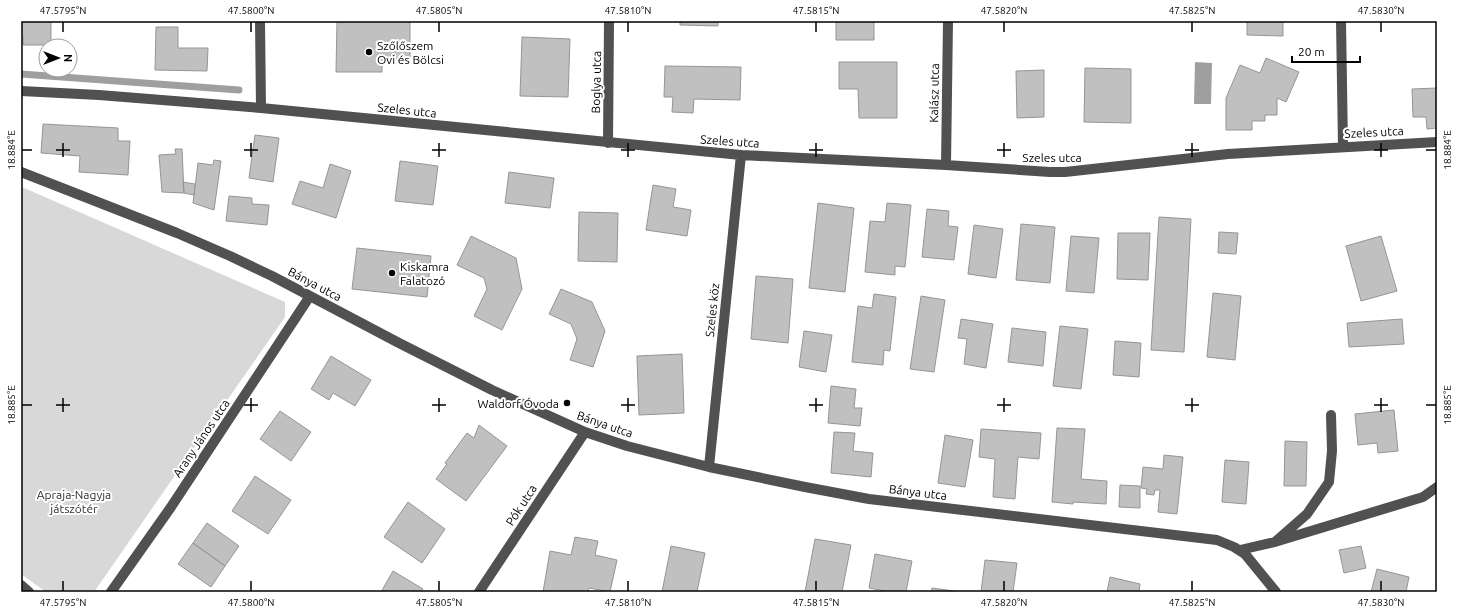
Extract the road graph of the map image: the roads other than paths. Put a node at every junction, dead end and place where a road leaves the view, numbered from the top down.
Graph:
1 (260, 21) edge
2 (609, 21) edge
3 (948, 21) edge
4 (1341, 21) edge
5 (21, 91) edge
6 (261, 108) junction
7 (1437, 142) edge
8 (608, 143) junction
9 (1343, 147) junction
10 (741, 155) junction
11 (946, 165) junction
12 (21, 172) edge
13 (310, 296) junction
14 (1331, 415) dead end
15 (585, 432) junction
16 (709, 467) junction
17 (1437, 487) edge
18 (1274, 542) junction
19 (1240, 550) junction
20 (21, 585) edge
21 (29, 592) edge
22 (112, 592) edge
23 (480, 592) edge
24 (1276, 592) edge

1 - 6 street
2 - 8 street, Boglya utca
3 - 11 street, Kalász utca
4 - 9 street
5 - 6 street, Szeles utca
6 - 8 street, Szeles utca
7 - 9 street, Szeles utca
8 - 10 street, Szeles utca
9 - 11 street, Szeles utca
10 - 11 street, Szeles utca
10 - 16 street, Szeles köz
12 - 13 street, Bánya utca
13 - 15 street, Bánya utca
13 - 22 street, Arany János utca
14 - 18 street
15 - 16 street, Bánya utca
15 - 23 street, Pók utca
16 - 19 street, Bánya utca
17 - 18 street
18 - 19 street
19 - 24 street
20 - 21 street

